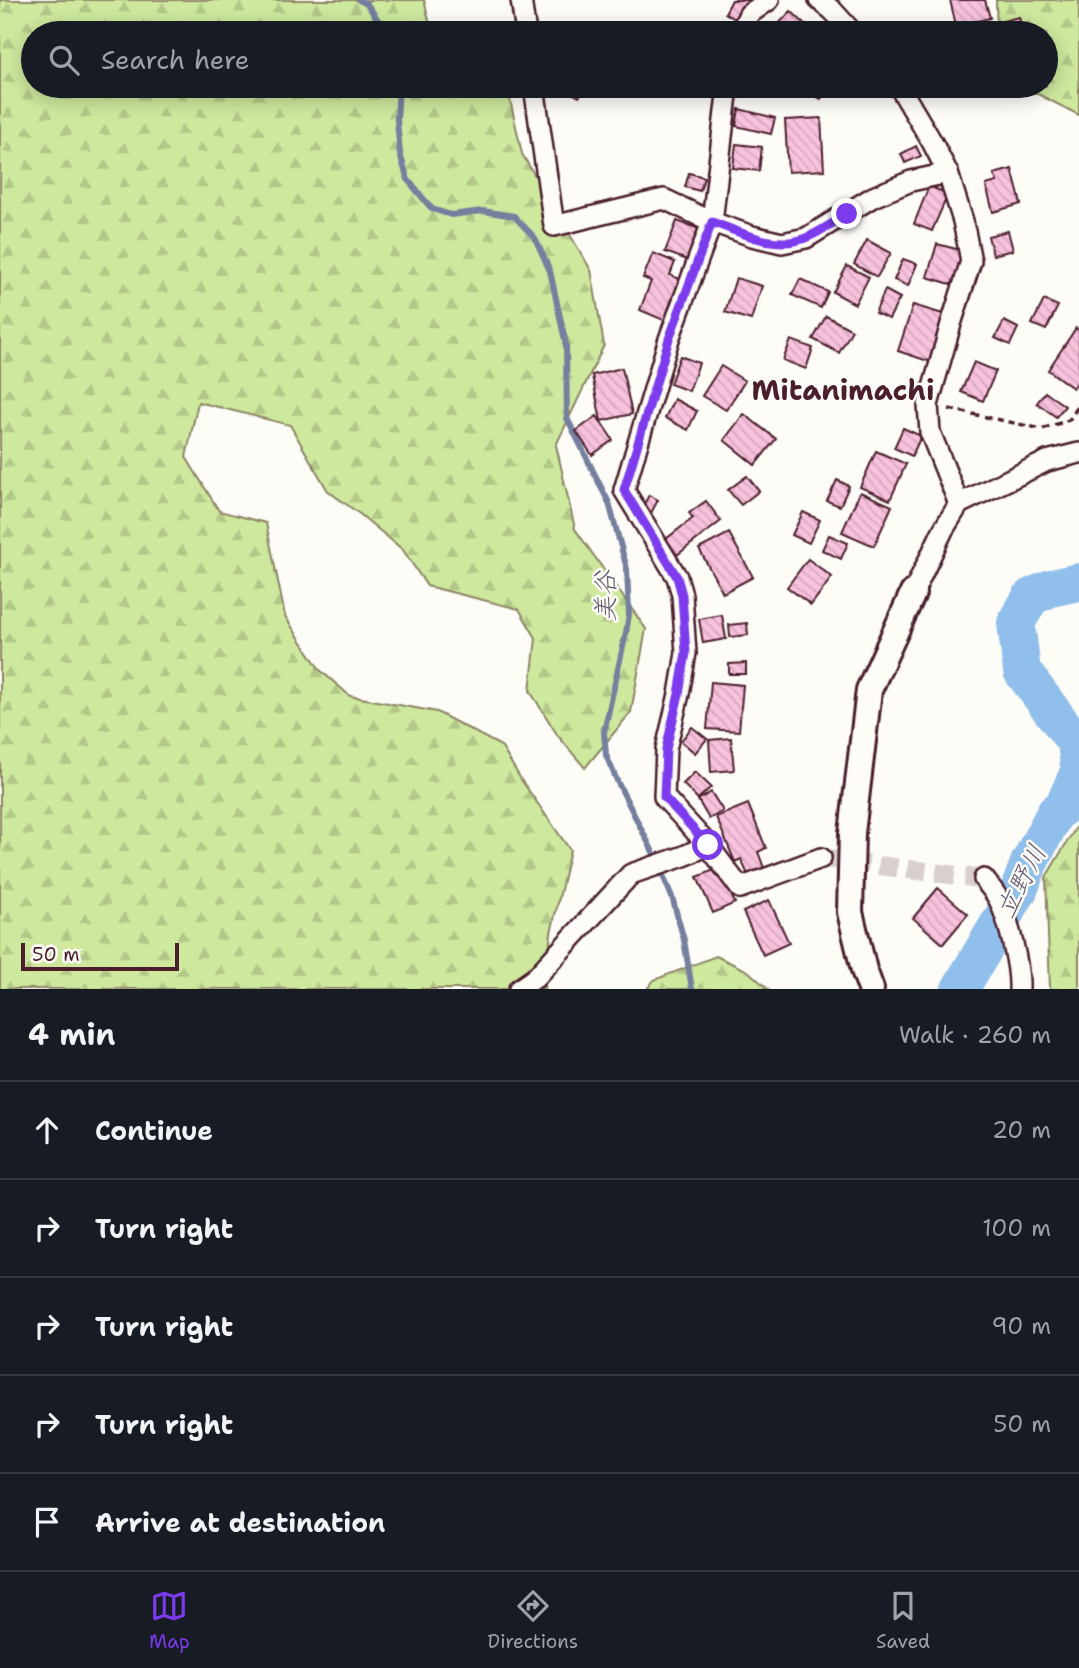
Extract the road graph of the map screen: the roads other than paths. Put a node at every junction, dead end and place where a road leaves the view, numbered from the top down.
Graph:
1 (521, 0) edge
2 (769, 0) edge
3 (819, 0) edge
4 (524, 21) edge
5 (746, 21) edge
6 (842, 21) edge
7 (536, 98) edge
8 (727, 98) edge
9 (906, 98) edge
10 (948, 173) junction
11 (712, 222) junction
12 (1079, 453) edge
13 (959, 504) junction
14 (913, 593) joint
15 (708, 845) junction
16 (821, 858) tunnel mouth
17 (984, 879) dead end
18 (519, 989) edge
19 (871, 989) edge
20 (1019, 989) edge

1 - 4 street
2 - 5 street
3 - 6 street
7 - 11 street
8 - 11 street
9 - 10 street
10 - 11 street
10 - 13 street
11 - 15 street
12 - 13 street
13 - 14 street
14 - 19 street
15 - 16 street
15 - 18 street
17 - 20 street

